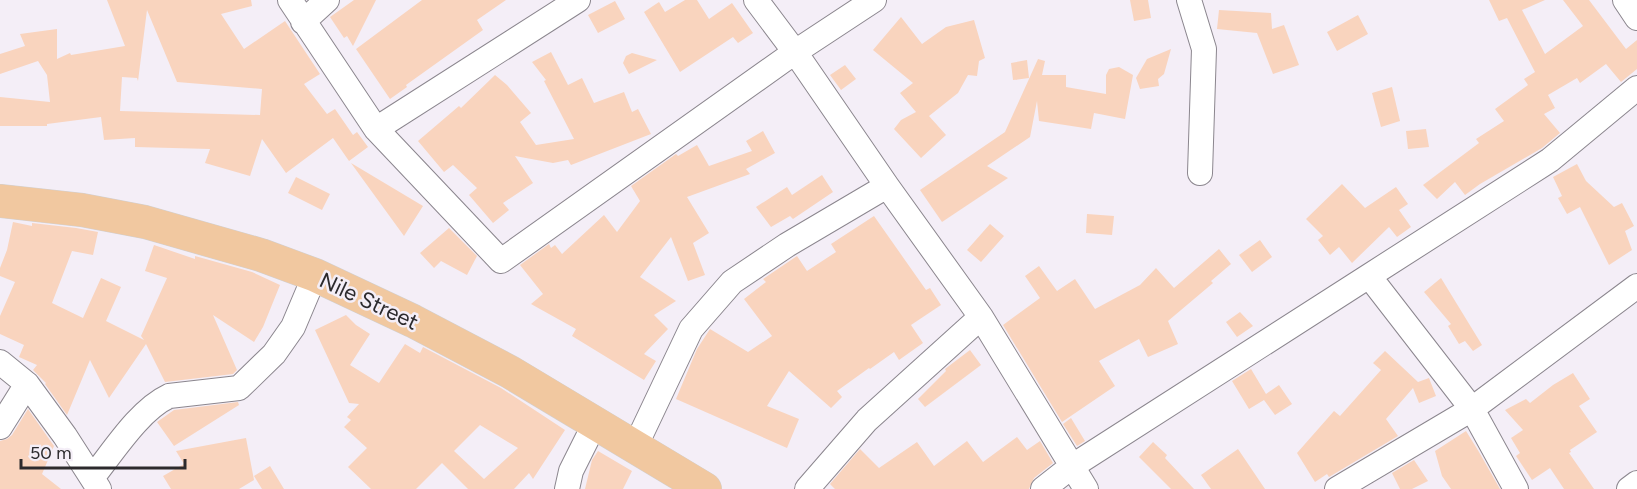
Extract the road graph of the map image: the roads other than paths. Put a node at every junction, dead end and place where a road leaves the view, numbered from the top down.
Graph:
1 (290, 0) edge
2 (327, 0) edge
3 (578, 0) edge
4 (756, 0) edge
5 (874, 0) edge
6 (1189, 0) edge
7 (1625, 0) edge
8 (1637, 18) edge
9 (303, 21) junction
10 (795, 52) junction
11 (1637, 88) edge
12 (376, 129) junction
13 (1200, 173) dead end
14 (887, 186) junction
15 (0, 201) edge
16 (315, 275) junction
17 (1369, 276) junction
18 (1637, 286) edge
19 (981, 317) junction
20 (0, 362) edge
21 (27, 384) junction
22 (1472, 409) junction
23 (595, 423) junction
24 (0, 427) edge
25 (635, 447) junction
26 (1071, 467) junction
27 (96, 483) edge
28 (1637, 483) edge
29 (567, 489) edge
30 (705, 489) edge
31 (807, 489) edge
32 (1043, 489) edge
33 (1086, 489) edge
34 (1337, 489) edge
35 (1516, 489) edge
36 (1629, 489) edge

1 - 9 street
2 - 9 street
3 - 12 street
4 - 10 street
5 - 10 street
6 - 13 street
7 - 8 street
9 - 12 street
10 - 12 street
10 - 14 street
11 - 17 street
14 - 19 street
14 - 25 street
15 - 16 main road, Nile Street
16 - 23 main road, Nile Street
16 - 27 street
17 - 22 street
17 - 26 street
18 - 22 street
19 - 26 street
19 - 31 street
20 - 21 street
21 - 24 street
21 - 27 street
22 - 34 street
22 - 35 street
23 - 25 main road, Nile Street
23 - 29 street
25 - 30 main road, Nile Street
26 - 32 street
26 - 33 street
28 - 36 street

